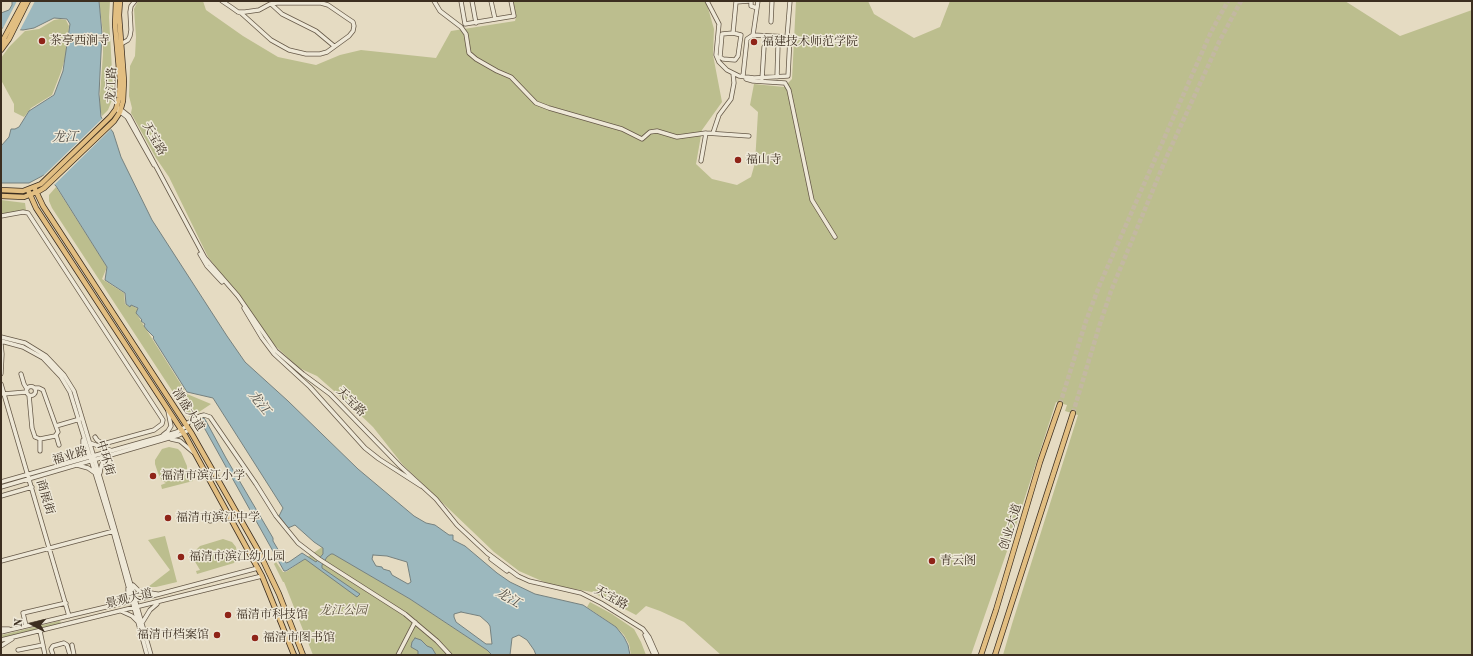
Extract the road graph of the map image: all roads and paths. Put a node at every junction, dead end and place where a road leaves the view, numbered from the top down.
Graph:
1 (24, 1) edge
2 (28, 1) edge
3 (116, 1) edge
4 (120, 1) edge
5 (135, 1) edge
6 (222, 1) edge
7 (434, 1) edge
8 (461, 1) edge
9 (472, 1) edge
10 (491, 1) edge
11 (511, 1) edge
12 (707, 1) edge
13 (750, 1) edge
14 (758, 1) edge
15 (772, 1) edge
16 (790, 1) edge
17 (735, 2) edge
18 (271, 4) junction
19 (757, 8) junction
20 (238, 12) junction
21 (495, 19) junction
22 (771, 22) dead end
23 (476, 23) junction
24 (10, 32) junction
25 (733, 33) junction
26 (753, 35) junction
27 (787, 37) junction
28 (1, 44) edge
29 (121, 44) junction
30 (778, 45) dead end
31 (334, 46) junction
32 (764, 47) dead end
33 (1, 50) edge
34 (733, 73) junction
35 (741, 76) junction
36 (777, 77) junction
37 (762, 79) junction
38 (118, 109) junction
39 (706, 133) junction
40 (714, 133) junction
41 (749, 136) dead end
42 (702, 161) dead end
43 (47, 182) junction
44 (34, 187) junction
45 (44, 188) junction
46 (1, 190) edge
47 (29, 192) junction
48 (36, 192) junction
49 (1, 196) edge
50 (21, 197) junction
51 (43, 206) junction
52 (35, 207) junction
53 (28, 213) junction
54 (1, 216) edge
55 (835, 237) dead end
56 (88, 287) junction
57 (80, 292) junction
58 (1, 337) edge
59 (1, 343) edge
60 (1, 374) edge
61 (21, 374) dead end
62 (1, 384) edge
63 (35, 388) junction
64 (28, 392) junction
65 (3, 394) junction
66 (1060, 404) tunnel mouth
67 (165, 405) junction
68 (1073, 413) tunnel mouth
69 (81, 419) junction
70 (162, 422) junction
71 (171, 424) junction
72 (56, 426) junction
73 (187, 427) junction
74 (182, 431) junction
75 (56, 435) junction
76 (84, 435) junction
77 (95, 437) dead end
78 (160, 437) junction
79 (40, 439) junction
80 (168, 439) junction
81 (90, 443) junction
82 (59, 445) dead end
83 (40, 451) dead end
84 (111, 452) junction
85 (196, 455) junction
86 (92, 458) junction
87 (75, 464) junction
88 (96, 474) junction
89 (28, 477) junction
90 (1, 482) edge
91 (102, 484) junction
92 (1, 487) edge
93 (32, 487) junction
94 (1, 496) edge
95 (220, 512) dead end
96 (210, 521) dead end
97 (114, 530) junction
98 (50, 548) junction
99 (1, 561) edge
100 (258, 568) junction
101 (262, 576) junction
102 (129, 583) junction
103 (158, 594) junction
104 (152, 596) junction
105 (134, 600) junction
106 (160, 602) junction
107 (66, 603) junction
108 (154, 603) junction
109 (119, 604) junction
110 (107, 607) junction
111 (136, 607) junction
112 (121, 611) junction
113 (109, 614) junction
114 (69, 616) junction
115 (415, 622) junction
116 (141, 623) junction
117 (26, 626) junction
118 (1, 629) edge
119 (16, 629) junction
120 (40, 631) junction
121 (1, 632) edge
122 (645, 633) junction
123 (18, 636) junction
124 (1, 640) edge
125 (43, 645) junction
126 (72, 645) dead end
127 (1, 646) edge
128 (18, 650) dead end
129 (45, 655) edge
130 (53, 655) edge
131 (70, 655) edge
132 (74, 655) edge
133 (148, 655) edge
134 (151, 655) edge
135 (294, 655) edge
136 (303, 655) edge
137 (398, 655) edge
138 (450, 655) edge
139 (654, 655) edge
140 (657, 655) edge
141 (981, 655) edge
142 (995, 655) edge

1 - 24 main road
2 - 24 main road
3 - 38 main road, 龙江路
4 - 29 main road, 龙江路
5 - 29 street
6 - 20 street
7 - 39 street
8 - 23 street
9 - 23 street
10 - 21 street
11 - 21 street
12 - 34 street
13 - 17 street
13 - 19 street
14 - 19 street
15 - 22 street
16 - 27 street
17 - 25 street
18 - 20 street
18 - 31 street
18 - 31 street
19 - 26 street
20 - 31 street
21 - 23 street
24 - 28 main road
24 - 33 main road
25 - 25 street
26 - 27 street
26 - 35 street
27 - 36 street
29 - 38 main road, 龙江路
30 - 36 street
32 - 37 street
34 - 35 street
34 - 40 street
35 - 37 street
35 - 55 street
36 - 37 street
38 - 43 main road, 龙江路
38 - 122 street, 天宝路
38 - 122 street, 天宝路
39 - 40 street
39 - 42 street
40 - 41 street
43 - 44 main road, 龙江路
43 - 45 main road, 龙江路
44 - 47 main road, 龙江路
44 - 48 main road, 清盛大道
45 - 48 main road, 龙江路
45 - 51 main road
46 - 47 main road, 龙江路
47 - 48 main road, 龙江路
47 - 50 main road, 龙江路
47 - 52 main road, 清盛大道
48 - 51 main road, 清盛大道
49 - 50 main road, 龙江路
50 - 52 main road
51 - 73 main road, 清盛大道
52 - 53 street
52 - 56 main road, 清盛大道
53 - 54 street
53 - 57 street
56 - 57 street
56 - 67 main road, 清盛大道
57 - 70 street
58 - 69 street, 中环街
59 - 60 street
59 - 69 street, 中环街
61 - 64 street
62 - 65 street, 商展街
63 - 64 street
63 - 64 street
63 - 72 street
64 - 65 street
64 - 79 street
65 - 89 street, 商展街
66 - 141 main road, 创业大道
67 - 71 street
67 - 74 main road, 清盛大道
68 - 142 main road, 创业大道
69 - 72 street
69 - 76 street, 中环街
69 - 81 street, 中环街
70 - 71 street
70 - 77 street
71 - 78 street
72 - 75 street
73 - 74 street, 福业路
73 - 115 street, 福业路
73 - 136 main road, 清盛大道
74 - 78 street, 福业路
74 - 80 street, 福业路
74 - 85 main road, 清盛大道
75 - 79 street
75 - 82 street
76 - 86 street, 中环街
76 - 87 street
78 - 84 street, 福业路
79 - 83 street
80 - 84 street, 福业路
80 - 85 street
81 - 84 street
81 - 86 street, 中环街
84 - 86 street, 福业路
84 - 91 street
85 - 100 main road, 清盛大道
86 - 87 street, 福业路
86 - 88 street, 中环街
86 - 91 street, 中环街
87 - 88 street
87 - 89 street, 福业路
88 - 97 street, 中环街
89 - 90 street, 福业路
89 - 92 street, 福业路
89 - 93 street, 商展街
91 - 97 street, 中环街
93 - 94 street
93 - 98 street, 商展街
95 - 96 street
97 - 98 street
97 - 102 street, 中环街
98 - 99 street
98 - 107 street, 商展街
100 - 101 main road, 清盛大道
100 - 103 street, 景观大道
101 - 106 street, 景观大道
101 - 135 main road, 清盛大道
102 - 103 street
102 - 105 street, 中环街
102 - 109 street
103 - 104 street, 景观大道
104 - 105 street, 景观大道
104 - 108 street
105 - 109 street, 景观大道
105 - 111 street, 中环街
106 - 108 street, 景观大道
106 - 116 street
107 - 114 street, 商展街
107 - 117 street
108 - 111 street, 景观大道
109 - 110 street, 景观大道
110 - 113 street
110 - 114 street, 景观大道
111 - 112 street, 景观大道
111 - 116 street, 中环街
112 - 113 street, 景观大道
112 - 116 street
113 - 120 street, 景观大道
114 - 117 street, 景观大道
115 - 137 street
115 - 138 street
116 - 133 street
116 - 134 street
117 - 119 street, 景观大道
118 - 119 street
119 - 121 street, 景观大道
120 - 123 street, 景观大道
120 - 125 street
122 - 139 street
122 - 140 street
123 - 124 street, 景观大道
123 - 127 street
125 - 128 street
125 - 129 street
126 - 132 street
130 - 131 street

